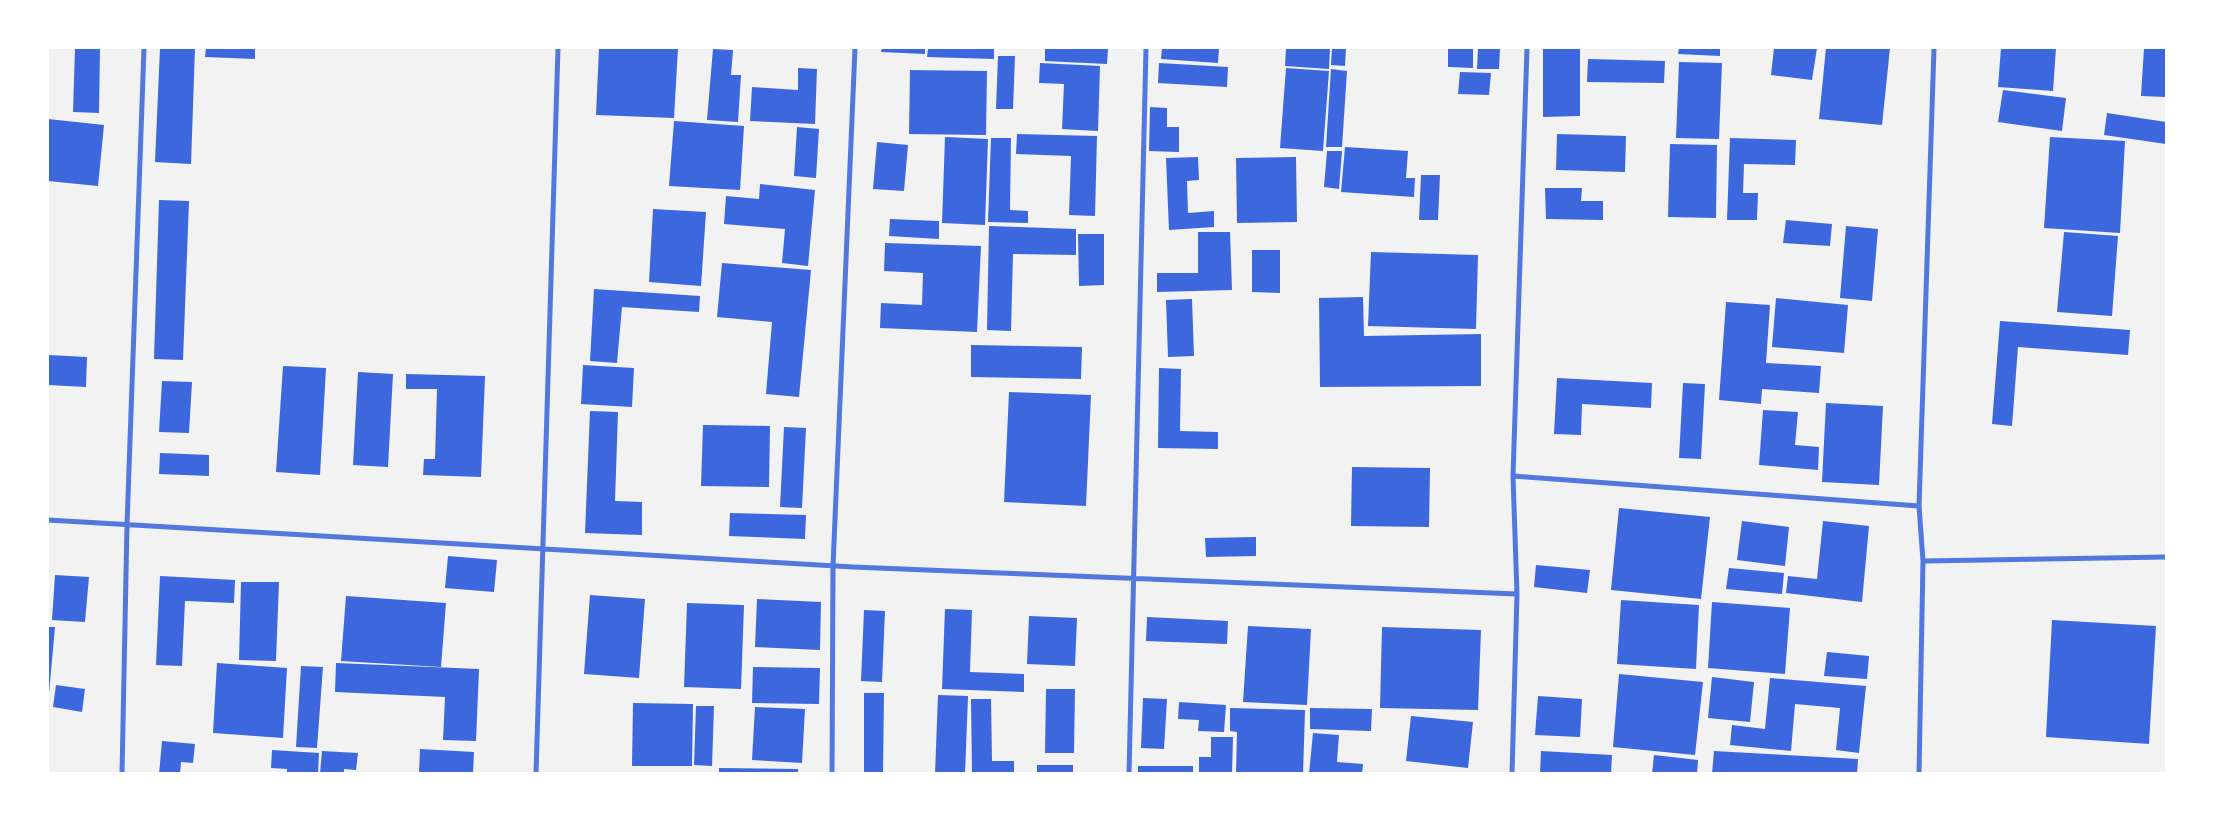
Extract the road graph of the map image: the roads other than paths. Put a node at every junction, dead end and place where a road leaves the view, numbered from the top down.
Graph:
1 (144, 48) edge
2 (558, 48) edge
3 (855, 48) edge
4 (1146, 48) edge
5 (1527, 48) edge
6 (1934, 48) edge
7 (1513, 476) junction
8 (1919, 506) junction
9 (48, 520) edge
10 (127, 525) junction
11 (542, 549) junction
12 (2166, 557) edge
13 (1923, 561) junction
14 (834, 566) junction
15 (1133, 578) junction
16 (1517, 594) junction
17 (122, 774) edge
18 (536, 774) edge
19 (832, 774) edge
20 (1128, 774) edge
21 (1512, 774) edge
22 (1919, 774) edge

1 - 10 street
2 - 11 street
3 - 14 street
4 - 15 street
5 - 7 street
6 - 8 street
7 - 8 street
7 - 16 street
8 - 13 street
9 - 10 street
10 - 11 street
10 - 17 street
11 - 14 street
11 - 18 street
12 - 13 street
13 - 22 street
14 - 15 street
14 - 19 street
15 - 16 street
15 - 20 street
16 - 21 street

